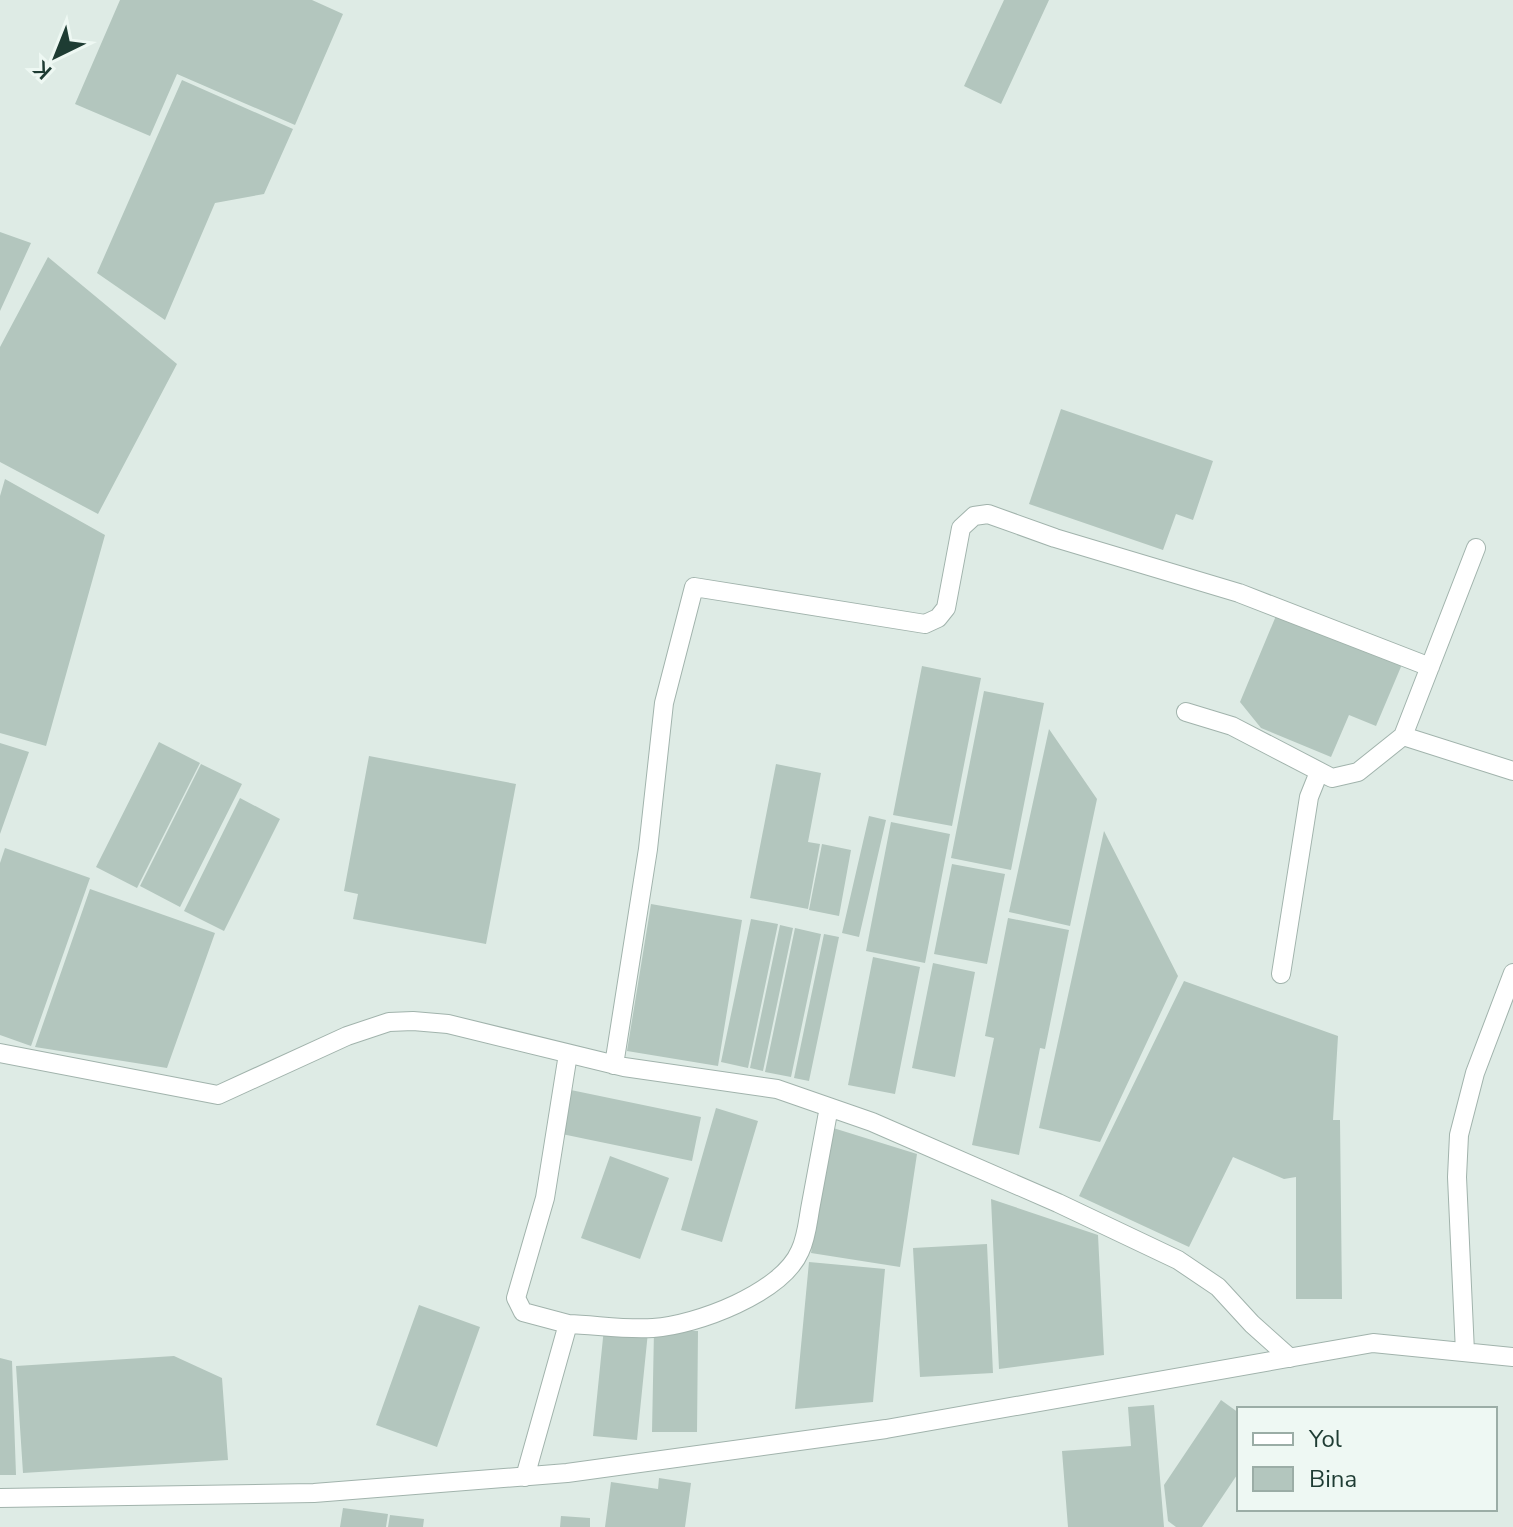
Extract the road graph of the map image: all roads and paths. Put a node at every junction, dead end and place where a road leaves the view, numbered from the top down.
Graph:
1 (1476, 548) dead end
2 (1430, 667) junction
3 (1186, 712) dead end
4 (1403, 736) junction
5 (1513, 771) edge
6 (1319, 772) junction
7 (1513, 973) edge
8 (1281, 974) dead end
9 (0, 1053) edge
10 (568, 1054) junction
11 (614, 1065) junction
12 (829, 1107) junction
13 (568, 1324) junction
14 (1465, 1352) junction
15 (1513, 1357) edge
16 (1290, 1358) junction
17 (525, 1477) junction
18 (0, 1498) edge

1 - 2 street
2 - 4 street
2 - 11 street
3 - 6 street
4 - 5 street
4 - 6 street
6 - 8 street
7 - 14 street
9 - 10 street
10 - 11 street
10 - 13 street
11 - 12 street
12 - 13 street
12 - 16 street
13 - 17 street
14 - 15 street
14 - 16 street
16 - 17 street
17 - 18 street

